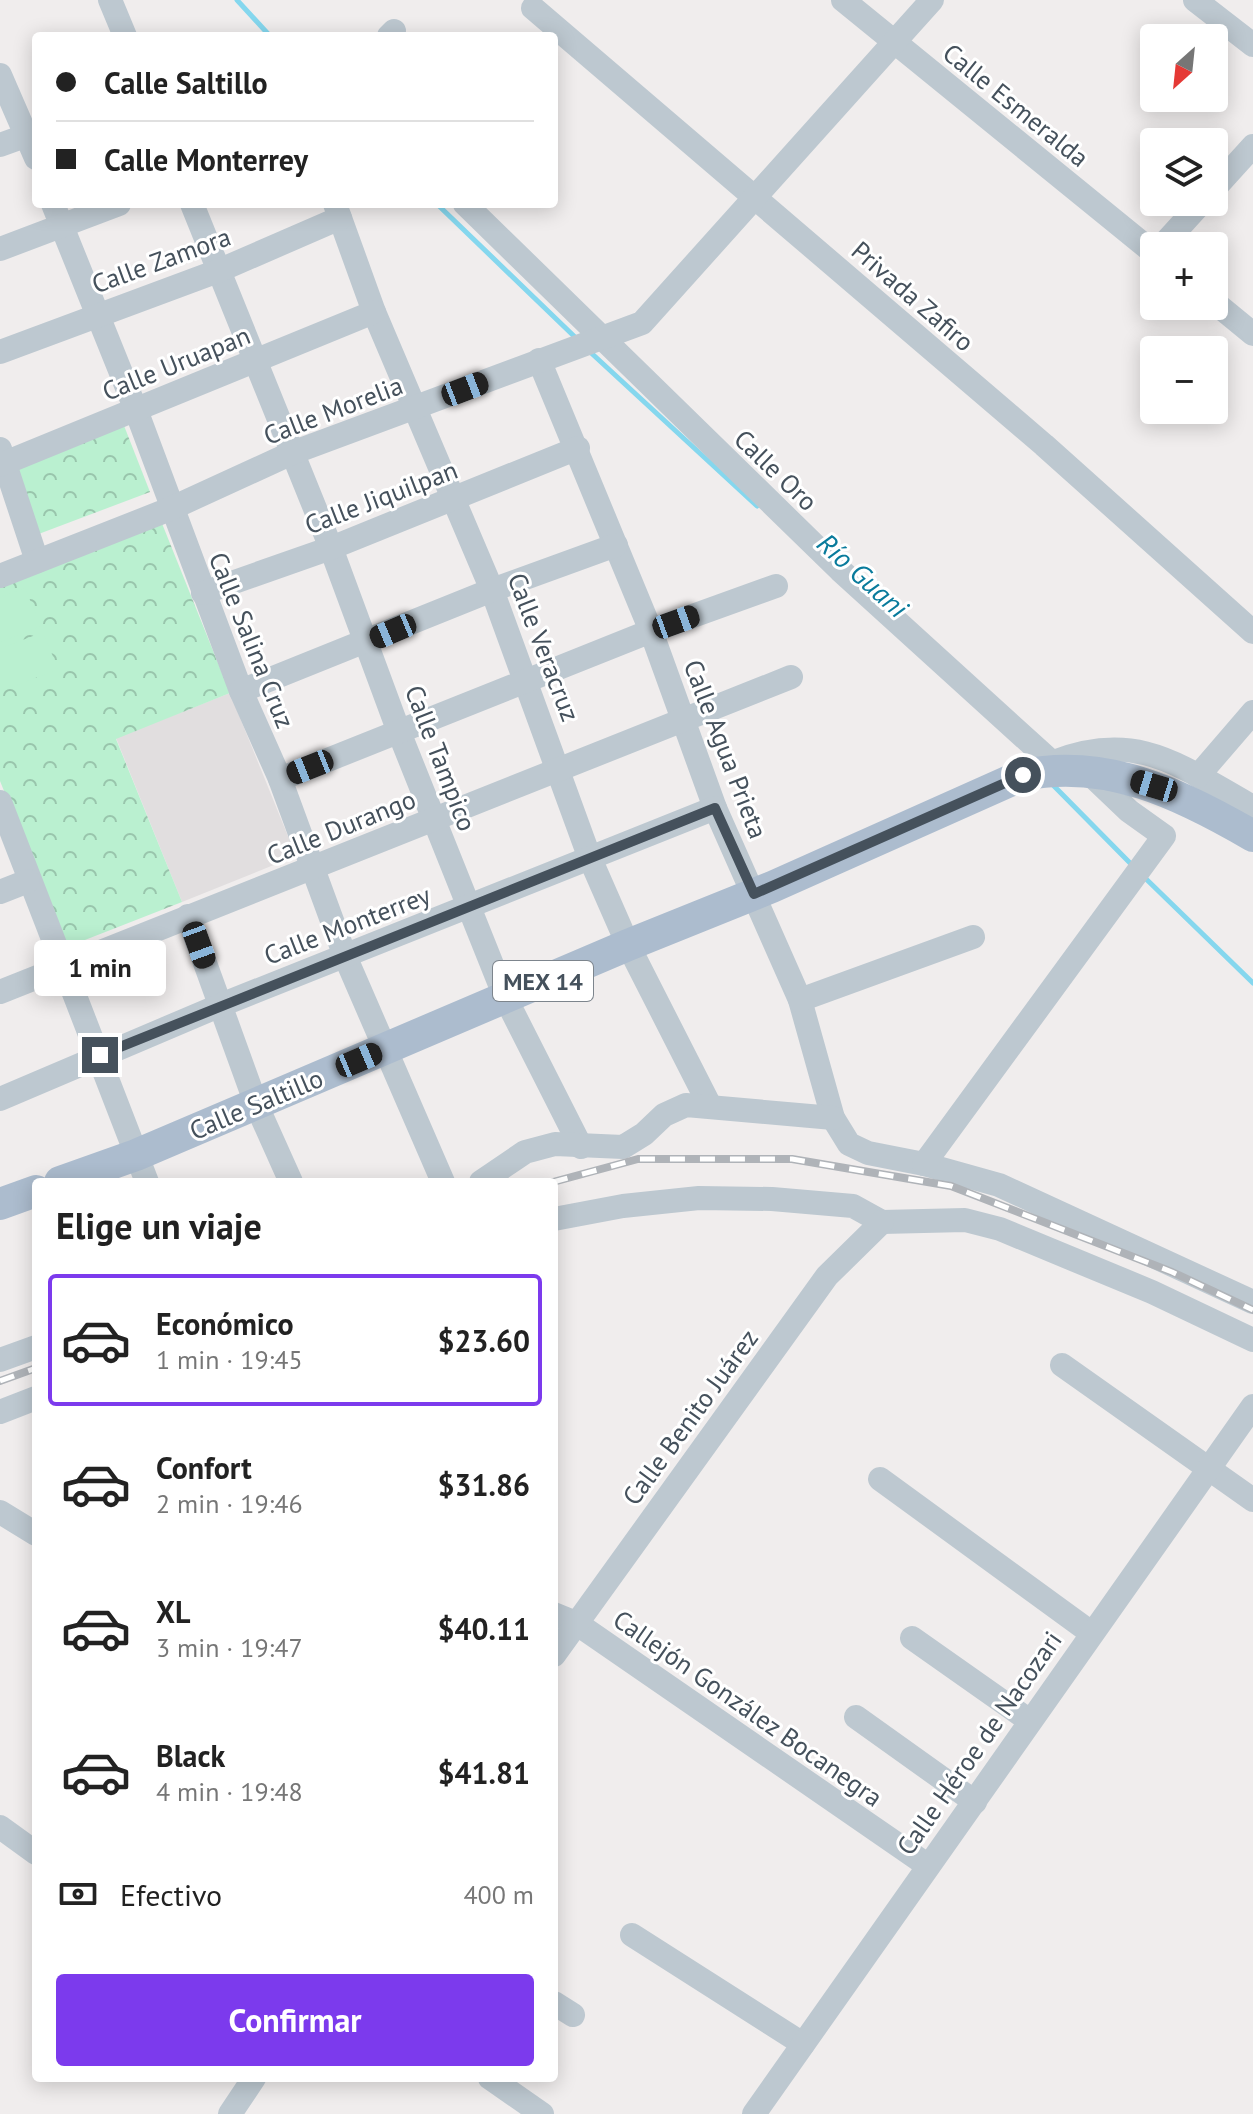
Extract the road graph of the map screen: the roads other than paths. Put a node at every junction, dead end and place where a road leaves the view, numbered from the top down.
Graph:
1 (110, 0) edge
2 (843, 0) edge
3 (932, 0) edge
4 (1195, 0) edge
5 (533, 8) dead end
6 (123, 32) edge
7 (895, 42) junction
8 (1253, 45) edge
9 (0, 75) edge
10 (32, 140) edge
11 (32, 142) edge
12 (0, 145) edge
13 (1253, 146) edge
14 (1228, 174) edge
15 (753, 196) junction
16 (94, 208) edge
17 (194, 208) edge
18 (469, 208) edge
19 (337, 211) edge
20 (57, 214) edge
21 (1189, 216) edge
22 (1175, 232) edge
23 (1140, 242) edge
24 (0, 249) edge
25 (218, 271) junction
26 (374, 312) junction
27 (1228, 313) edge
28 (95, 314) junction
29 (1253, 334) edge
30 (597, 340) junction
31 (0, 352) edge
32 (544, 358) junction
33 (254, 361) junction
34 (416, 408) junction
35 (136, 410) junction
36 (578, 448) junction
37 (292, 453) junction
38 (2, 459) edge
39 (456, 498) junction
40 (170, 509) junction
41 (616, 545) junction
42 (331, 548) junction
43 (37, 561) junction
44 (0, 576) edge
45 (776, 586) dead end
46 (492, 590) junction
47 (203, 593) junction
48 (651, 631) junction
49 (1253, 632) edge
50 (368, 642) junction
51 (791, 677) dead end
52 (528, 682) junction
53 (241, 691) junction
54 (1253, 712) edge
55 (682, 719) junction
56 (399, 732) junction
57 (559, 768) junction
58 (1054, 769) junction
59 (1198, 776) junction
60 (280, 779) junction
61 (0, 802) edge
62 (1253, 807) edge
63 (715, 808) junction
64 (434, 820) junction
65 (1253, 836) edge
66 (589, 856) junction
67 (312, 870) junction
68 (28, 881) junction
69 (0, 892) edge
70 (754, 894) junction
71 (470, 907) junction
72 (188, 916) junction
73 (973, 937) dead end
74 (628, 945) junction
75 (345, 956) junction
76 (63, 967) junction
77 (0, 992) edge
78 (505, 997) junction
79 (800, 1000) junction
80 (221, 1005) junction
81 (385, 1049) junction
82 (100, 1055) junction
83 (0, 1099) edge
84 (256, 1104) junction
85 (710, 1106) junction
86 (833, 1118) junction
87 (581, 1147) junction
88 (924, 1164) junction
89 (142, 1168) edge
90 (83, 1178) edge
91 (289, 1178) edge
92 (441, 1178) edge
93 (487, 1178) edge
94 (32, 1192) edge
95 (0, 1204) edge
96 (558, 1218) edge
97 (882, 1222) junction
98 (1253, 1302) edge
99 (1253, 1340) edge
100 (32, 1348) edge
101 (0, 1360) edge
102 (1062, 1365) dead end
103 (32, 1400) edge
104 (1253, 1406) edge
105 (0, 1412) edge
106 (1209, 1468) junction
107 (880, 1479) dead end
108 (1253, 1500) edge
109 (0, 1512) edge
110 (32, 1532) edge
111 (565, 1618) edge
112 (1090, 1632) junction
113 (912, 1638) dead end
114 (558, 1642) edge
115 (856, 1717) dead end
116 (1030, 1721) junction
117 (975, 1802) junction
118 (0, 1827) edge
119 (32, 1850) edge
120 (927, 1865) junction
121 (632, 1935) dead end
122 (803, 2044) junction
123 (251, 2082) edge
124 (496, 2082) edge
125 (230, 2114) edge
126 (542, 2114) edge
127 (754, 2114) edge

1 - 6 street
2 - 7 street, Calle Esmeralda
3 - 7 street, Calle Morelia
4 - 8 street
5 - 15 street, Privada Zafiro
7 - 15 street, Calle Morelia
7 - 23 street, Calle Esmeralda
9 - 10 street
11 - 12 street
13 - 14 street
15 - 30 street, Calle Morelia
15 - 49 street, Privada Zafiro
16 - 20 street
17 - 25 street, Calle Tampico
18 - 30 street, Calle Oro
19 - 25 street, Calle Zamora
19 - 26 street, Calle Veracruz
20 - 24 street
20 - 28 street, Calle Salina Cruz
21 - 22 street
25 - 28 street, Calle Zamora
25 - 33 street, Calle Tampico
26 - 33 street, Calle Uruapan
26 - 34 street, Calle Veracruz
27 - 29 street
28 - 31 street, Calle Zamora
28 - 35 street, Calle Salina Cruz
30 - 32 street, Calle Morelia
30 - 58 street, Calle Oro
32 - 34 street, Calle Morelia
32 - 36 street, Calle Agua Prieta
33 - 35 street, Calle Uruapan
33 - 37 street, Calle Tampico
34 - 37 street, Calle Morelia
34 - 39 street, Calle Veracruz
35 - 38 street, Calle Uruapan
35 - 40 street, Calle Salina Cruz
36 - 39 street, Calle Jiquilpan
36 - 41 street, Calle Agua Prieta
37 - 40 street, Calle Morelia
37 - 42 street, Calle Tampico
38 - 43 street
39 - 42 street, Calle Jiquilpan
39 - 46 street, Calle Veracruz
40 - 43 street, Calle Morelia
40 - 47 street, Calle Salina Cruz
41 - 46 street
41 - 48 street, Calle Agua Prieta
42 - 47 street, Calle Jiquilpan
42 - 50 street, Calle Tampico
43 - 44 street, Calle Morelia
45 - 48 street
46 - 50 street
46 - 52 street, Calle Veracruz
47 - 53 street, Calle Salina Cruz
48 - 52 street
48 - 55 street, Calle Agua Prieta
50 - 53 street
50 - 56 street, Calle Tampico
51 - 55 street, Calle Durango
52 - 56 street
52 - 57 street, Calle Veracruz
53 - 60 street, Calle Salina Cruz
54 - 59 street
55 - 57 street, Calle Durango
55 - 63 street, Calle Agua Prieta
56 - 60 street
56 - 64 street, Calle Tampico
57 - 64 street, Calle Durango
57 - 66 street, Calle Veracruz
58 - 59 street
58 - 65 main road
58 - 70 main road, Calle Saltillo / MEX 14
58 - 88 street
59 - 62 street
60 - 67 street, Calle Salina Cruz
61 - 68 street
63 - 66 street, Calle Monterrey
63 - 70 street, Calle Agua Prieta
64 - 67 street, Calle Durango
64 - 71 street, Calle Tampico
66 - 71 street, Calle Monterrey
66 - 74 street, Calle Veracruz
67 - 72 street, Calle Durango
67 - 75 street, Calle Salina Cruz
68 - 69 street
68 - 76 street
70 - 74 main road, Calle Saltillo / MEX 14
70 - 79 street, Calle Agua Prieta
71 - 75 street, Calle Monterrey
71 - 78 street, Calle Tampico
72 - 76 street, Calle Durango
72 - 80 street
73 - 79 street
74 - 78 main road, Calle Saltillo / MEX 14
74 - 85 street, Calle Veracruz
75 - 80 street, Calle Monterrey
75 - 81 street, Calle Salina Cruz
76 - 77 street, Calle Durango
76 - 82 street
78 - 81 main road, Calle Saltillo / MEX 14
78 - 87 street, Calle Tampico
79 - 86 street, Calle Agua Prieta
80 - 82 street, Calle Monterrey
80 - 84 street
81 - 84 main road, Calle Saltillo / MEX 14
81 - 92 street, Calle Salina Cruz
82 - 83 street, Calle Monterrey
82 - 89 street
84 - 89 main road, Calle Saltillo / MEX 14
84 - 91 street
85 - 86 street
85 - 87 street
86 - 88 street
87 - 93 street
88 - 98 street
89 - 90 main road, Calle Saltillo / MEX 14
94 - 95 main road
96 - 97 street
97 - 99 street
97 - 111 street, Calle Benito Juárez
100 - 101 street
102 - 106 street
103 - 105 street
104 - 106 street, Calle Héroe de Nacozari
106 - 108 street
106 - 112 street, Calle Héroe de Nacozari
107 - 112 street
109 - 110 street
111 - 114 street, Calle Benito Juárez
111 - 120 street, Callejón González Bocanegra
112 - 116 street, Calle Héroe de Nacozari
113 - 116 street
115 - 117 street
116 - 117 street, Calle Héroe de Nacozari
117 - 120 street, Calle Héroe de Nacozari
118 - 119 street
120 - 122 street, Calle Héroe de Nacozari
121 - 122 street
122 - 127 street, Calle Héroe de Nacozari
123 - 125 street
124 - 126 street

